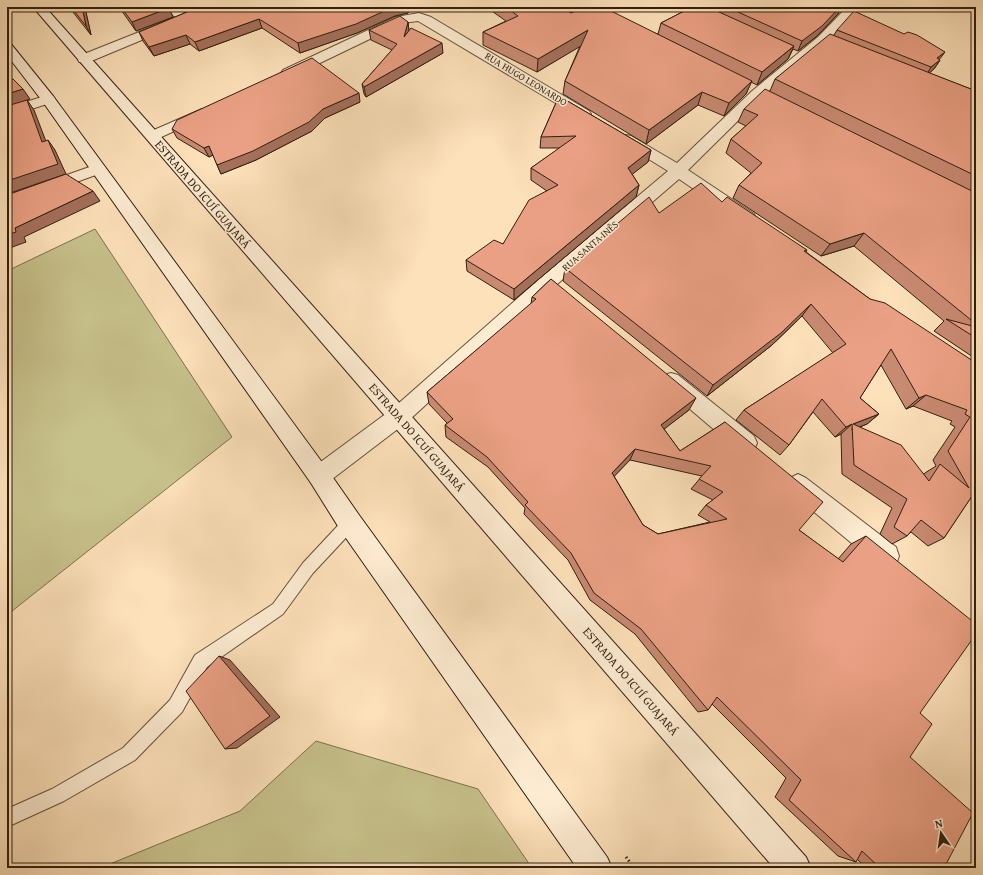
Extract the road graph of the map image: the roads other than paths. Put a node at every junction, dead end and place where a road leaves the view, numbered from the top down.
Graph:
1 (39, 7) edge
2 (170, 7) edge
3 (212, 7) edge
4 (854, 7) edge
5 (184, 18) junction
6 (8, 49) edge
7 (84, 59) junction
8 (273, 80) edge
9 (48, 99) junction
10 (216, 106) edge
11 (7, 113) edge
12 (152, 136) junction
13 (98, 169) junction
14 (678, 171) junction
15 (7, 202) edge
16 (757, 224) edge
17 (549, 282) junction
18 (567, 296) edge
19 (653, 366) edge
20 (399, 416) junction
21 (763, 457) edge
22 (781, 472) edge
23 (319, 476) junction
24 (350, 523) junction
25 (906, 571) edge
26 (7, 818) edge
27 (596, 868) edge
28 (795, 868) edge

1 - 7 street, ESTRADA DO ICUÍ GUAJARÁ
2 - 5 street
3 - 5 street
4 - 14 street, RUA SANTA INÊS
5 - 7 street
6 - 9 street
7 - 12 street, ESTRADA DO ICUÍ GUAJARÁ
8 - 14 street, RUA HUGO LEONARDO
9 - 11 street
9 - 13 street
10 - 12 street
12 - 20 street, ESTRADA DO ICUÍ GUAJARÁ
13 - 15 street
13 - 23 street
14 - 16 street, RUA HUGO LEONARDO
14 - 17 street, RUA SANTA INÊS
17 - 18 street
17 - 20 street, RUA SANTA INÊS
19 - 21 street
20 - 23 street, RUA SANTA INÊS
20 - 28 street, ESTRADA DO ICUÍ GUAJARÁ
22 - 25 street
23 - 24 street
24 - 26 lane
24 - 27 street

